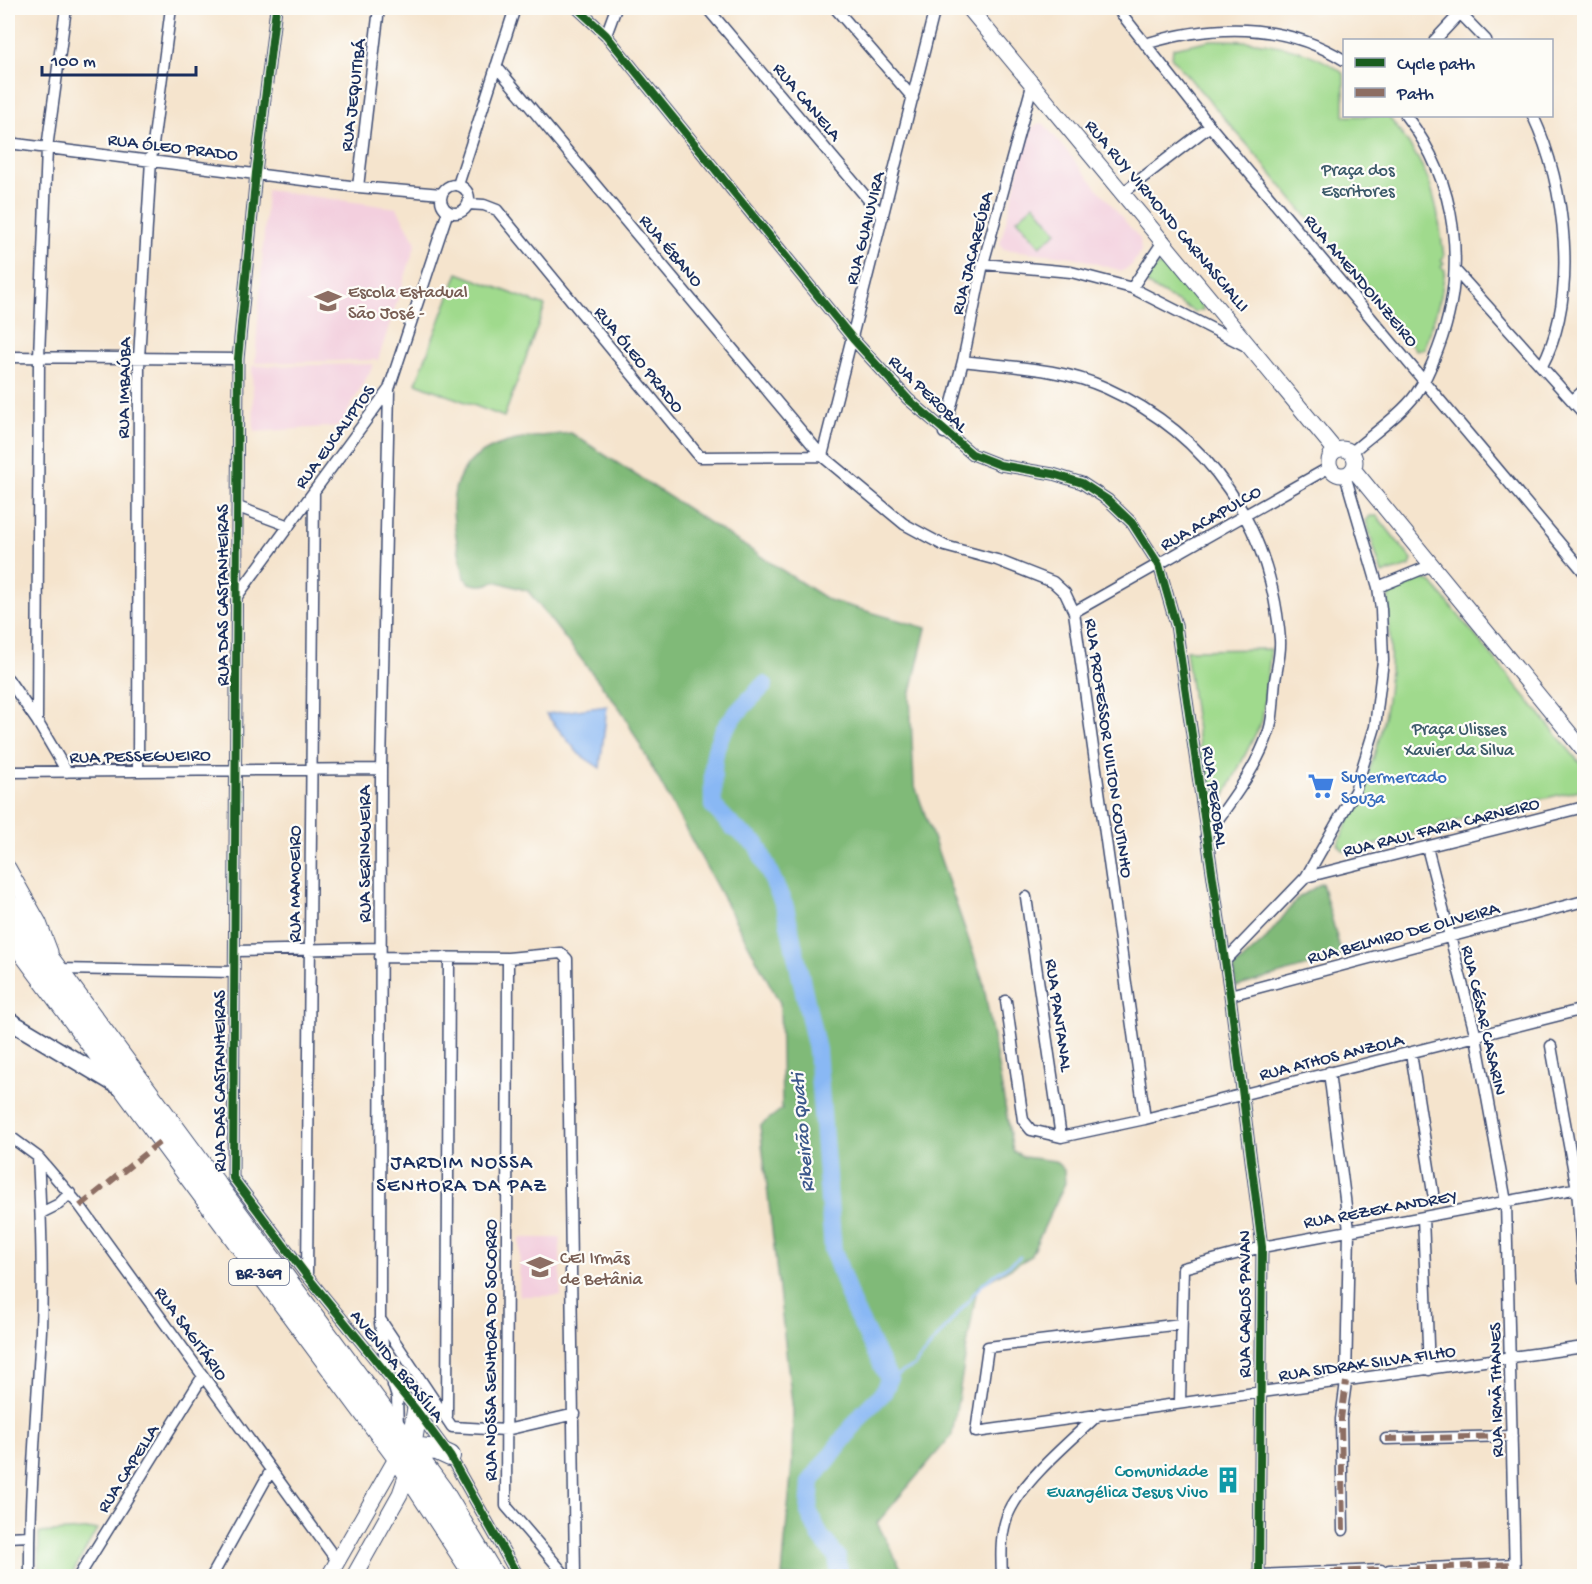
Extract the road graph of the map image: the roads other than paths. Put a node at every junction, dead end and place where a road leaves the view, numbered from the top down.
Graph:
1 (66, 8) edge
2 (171, 8) edge
3 (276, 8) edge
4 (379, 8) edge
5 (514, 8) edge
6 (578, 8) edge
7 (616, 8) edge
8 (707, 8) edge
9 (835, 8) edge
10 (935, 8) edge
11 (969, 8) edge
12 (1117, 8) edge
13 (1460, 9) edge
14 (606, 35) junction
15 (1436, 39) edge
16 (1485, 39) edge
17 (1145, 44) junction
18 (1343, 60) edge
19 (496, 66) junction
20 (1033, 82) junction
21 (913, 98) junction
22 (1407, 117) edge
23 (1533, 117) edge
24 (1210, 126) junction
25 (8, 143) edge
26 (47, 148) junction
27 (151, 160) junction
28 (256, 173) junction
29 (458, 185) junction
30 (358, 187) junction
31 (1124, 192) junction
32 (442, 194) junction
33 (468, 204) junction
34 (448, 211) junction
35 (883, 217) junction
36 (1164, 240) junction
37 (983, 264) junction
38 (1455, 270) junction
39 (1132, 288) junction
40 (853, 339) junction
41 (1254, 351) junction
42 (8, 357) edge
43 (39, 357) junction
44 (139, 358) junction
45 (238, 359) junction
46 (963, 361) junction
47 (1542, 366) junction
48 (1426, 380) junction
49 (389, 389) junction
50 (1584, 390) edge
51 (1573, 400) junction
52 (1584, 414) edge
53 (944, 433) junction
54 (1335, 450) junction
55 (1352, 452) junction
56 (822, 456) junction
57 (1330, 467) junction
58 (1349, 472) junction
59 (314, 491) junction
60 (237, 507) junction
61 (1246, 514) junction
62 (289, 526) junction
63 (1159, 565) junction
64 (1432, 565) junction
65 (1584, 572) edge
66 (1378, 587) junction
67 (238, 595) junction
68 (1074, 612) junction
69 (8, 679) edge
70 (37, 721) junction
71 (1584, 752) edge
72 (381, 769) junction
73 (236, 770) junction
74 (312, 770) junction
75 (138, 771) junction
76 (8, 772) edge
77 (68, 772) junction
78 (1584, 807) edge
79 (1206, 836) junction
80 (1427, 847) junction
81 (8, 868) edge
82 (1306, 877) junction
83 (1026, 897) dead end
84 (1584, 902) edge
85 (8, 903) edge
86 (8, 932) edge
87 (1449, 936) junction
88 (310, 950) junction
89 (235, 951) junction
90 (380, 953) junction
91 (508, 958) junction
92 (449, 959) junction
93 (1225, 961) junction
94 (57, 969) junction
95 (234, 972) junction
96 (1230, 995) junction
97 (1006, 1001) dead end
98 (1584, 1009) edge
99 (8, 1020) edge
100 (1476, 1037) junction
101 (1551, 1046) dead end
102 (1411, 1053) junction
103 (1329, 1072) junction
104 (121, 1087) junction
105 (1242, 1095) junction
106 (1145, 1119) junction
107 (8, 1135) edge
108 (1055, 1137) junction
109 (38, 1156) junction
110 (236, 1185) joint
111 (1581, 1188) edge
112 (70, 1193) junction
113 (1433, 1193) dead end
114 (1506, 1202) junction
115 (41, 1213) junction
116 (1423, 1217) junction
117 (1349, 1230) junction
118 (1262, 1247) junction
119 (307, 1276) junction
120 (1584, 1280) edge
121 (380, 1319) junction
122 (1181, 1324) junction
123 (1584, 1347) edge
124 (1511, 1358) junction
125 (1429, 1370) junction
126 (389, 1375) junction
127 (202, 1376) junction
128 (1346, 1382) junction
129 (1259, 1394) junction
130 (1180, 1402) junction
131 (417, 1411) junction
132 (1100, 1413) junction
133 (575, 1414) junction
134 (447, 1417) junction
135 (398, 1430) junction
136 (506, 1430) junction
137 (1512, 1436) junction
138 (1386, 1439) dead end
139 (404, 1452) junction
140 (450, 1456) junction
141 (271, 1470) junction
142 (409, 1474) junction
143 (1343, 1530) dead end
144 (30, 1536) junction
145 (8, 1537) edge
146 (337, 1561) junction
147 (1514, 1564) junction
148 (30, 1576) edge
149 (79, 1576) edge
150 (212, 1576) edge
151 (329, 1576) edge
152 (354, 1576) edge
153 (475, 1576) edge
154 (494, 1576) edge
155 (518, 1576) edge
156 (567, 1576) edge
157 (575, 1576) edge
158 (1002, 1576) edge
159 (1259, 1576) edge
160 (1515, 1576) edge

1 - 26 street
2 - 27 street, RUA IMBAÚBA
3 - 28 street, RUA DAS CASTANHEIRAS
4 - 30 street, RUA JEQUITIBÁ
5 - 19 street
6 - 14 street, RUA PEROBAL
7 - 14 street
8 - 35 street, RUA CANELA
9 - 21 street
10 - 21 street, RUA GUAIUVIRA
11 - 20 street, RUA RUY VIRMOND CARNASCIALLI
12 - 17 street, RUA AMENDOINZEIRO
13 - 15 street
13 - 16 street
14 - 40 street, RUA PEROBAL
17 - 18 street
17 - 24 street, RUA AMENDOINZEIRO
19 - 29 street
19 - 56 street, RUA ÉBANO
20 - 31 street, RUA RUY VIRMOND CARNASCIALLI
20 - 37 street, RUA JACAREÚBA
21 - 35 street, RUA GUAIUVIRA
22 - 38 street
23 - 47 street
24 - 31 street
24 - 48 street, RUA AMENDOINZEIRO
25 - 26 street, RUA ÓLEO PRADO
26 - 27 street, RUA ÓLEO PRADO
26 - 43 street
27 - 28 street, RUA ÓLEO PRADO
27 - 44 street, RUA IMBAÚBA
28 - 30 street, RUA ÓLEO PRADO
28 - 45 street, RUA DAS CASTANHEIRAS
29 - 32 street
29 - 33 street
30 - 32 street, RUA ÓLEO PRADO
31 - 36 street, RUA RUY VIRMOND CARNASCIALLI
32 - 34 street
33 - 34 street
33 - 56 street, RUA ÓLEO PRADO
34 - 49 street, RUA EUCALIPTOS
35 - 40 street, RUA GUAIUVIRA
36 - 39 street
36 - 41 street, RUA RUY VIRMOND CARNASCIALLI
37 - 39 street
37 - 46 street, RUA JACAREÚBA
38 - 47 street
38 - 48 street
39 - 41 street
40 - 53 street, RUA PEROBAL
40 - 56 street, RUA GUAIUVIRA
41 - 54 street, RUA RUY VIRMOND CARNASCIALLI
42 - 43 street
43 - 44 street
43 - 70 street
44 - 45 street
44 - 75 street, RUA IMBAÚBA
45 - 60 street, RUA DAS CASTANHEIRAS
46 - 53 street, RUA JACAREÚBA
46 - 61 street
47 - 51 street
48 - 55 street
48 - 65 street, RUA AMENDOINZEIRO
49 - 59 street, RUA EUCALIPTOS
49 - 72 street, RUA SERINGUEIRA
50 - 51 street
51 - 52 street
53 - 63 street, RUA PEROBAL
54 - 55 street
54 - 57 street
55 - 58 street
56 - 68 street, RUA PROFESSOR WILTON COUTINHO
57 - 58 street
57 - 61 street, RUA ACAPULCO
58 - 64 street
58 - 66 street
59 - 62 street, RUA EUCALIPTOS
59 - 74 street, RUA MAMOEIRO
60 - 62 street
60 - 67 street, RUA DAS CASTANHEIRAS
61 - 63 street, RUA ACAPULCO
61 - 79 street
62 - 67 street, RUA EUCALIPTOS
63 - 68 street, RUA ACAPULCO
63 - 79 street, RUA PEROBAL
64 - 66 street
64 - 71 street
66 - 82 street
67 - 73 street, RUA DAS CASTANHEIRAS
68 - 106 street, RUA PROFESSOR WILTON COUTINHO
69 - 70 street
70 - 77 street
72 - 74 street, RUA PESSEGUEIRO
72 - 90 street, RUA SERINGUEIRA
73 - 74 street, RUA PESSEGUEIRO
73 - 75 street, RUA PESSEGUEIRO
73 - 89 street, RUA DAS CASTANHEIRAS
74 - 88 street, RUA MAMOEIRO
75 - 77 street, RUA PESSEGUEIRO
76 - 77 street, RUA PESSEGUEIRO
78 - 80 street, RUA RAUL FARIA CARNEIRO
79 - 93 street, RUA PEROBAL
80 - 82 street, RUA RAUL FARIA CARNEIRO
80 - 87 street, RUA CÉSAR CASARIN
81 - 94 street
82 - 93 street
83 - 108 street, RUA PANTANAL
84 - 87 street, RUA BELMIRO DE OLIVEIRA
85 - 94 highway, AVENIDA BRASÍLIA / BR-369
86 - 104 highway, AVENIDA BRASÍLIA / BR-369
87 - 96 street, RUA BELMIRO DE OLIVEIRA
87 - 100 street, RUA CÉSAR CASARIN
88 - 89 street
88 - 90 street
88 - 119 street, RUA MAMOEIRO
89 - 95 street, RUA DAS CASTANHEIRAS
90 - 92 street
90 - 121 street, RUA SERINGUEIRA
91 - 92 street
91 - 133 street
91 - 136 street, RUA NOSSA SENHORA DO SOCORRO
92 - 134 street
93 - 96 street, RUA CARLOS PAVAN
94 - 95 street
94 - 135 highway, AVENIDA BRASÍLIA / BR-369
95 - 110 street, RUA DAS CASTANHEIRAS
96 - 105 street, RUA CARLOS PAVAN
97 - 108 street
98 - 100 street, RUA ATHOS ANZOLA
99 - 104 main road
100 - 102 street, RUA ATHOS ANZOLA
100 - 114 street, RUA CÉSAR CASARIN
101 - 111 street
102 - 103 street, RUA ATHOS ANZOLA
102 - 113 street
103 - 105 street, RUA ATHOS ANZOLA
103 - 117 street
104 - 139 highway, AVENIDA BRASÍLIA / BR-369
105 - 106 street, RUA ATHOS ANZOLA
105 - 118 street, RUA CARLOS PAVAN
106 - 108 street, RUA ATHOS ANZOLA
107 - 109 street, RUA SAGITÁRIO
109 - 112 street, RUA SAGITÁRIO
109 - 115 street
110 - 119 street, AVENIDA BRASÍLIA
111 - 114 street, RUA REZEK ANDREY
111 - 120 street
112 - 115 street
112 - 127 street, RUA SAGITÁRIO
114 - 116 street, RUA REZEK ANDREY
114 - 124 street, RUA IRMÃ THANES
115 - 144 street
116 - 117 street, RUA REZEK ANDREY
116 - 125 street
117 - 118 street, RUA REZEK ANDREY
117 - 128 street
118 - 122 street, RUA REZEK ANDREY
118 - 129 street, RUA CARLOS PAVAN
119 - 126 street, AVENIDA BRASÍLIA
121 - 126 street, RUA SERINGUEIRA
121 - 134 street
122 - 130 street
122 - 132 street, RUA SIDRAK SILVA FILHO
123 - 124 street, RUA SIDRAK SILVA FILHO
124 - 125 street, RUA SIDRAK SILVA FILHO
124 - 137 street, RUA IRMÃ THANES
125 - 128 street, RUA SIDRAK SILVA FILHO
126 - 131 street, AVENIDA BRASÍLIA
126 - 135 street, RUA SERINGUEIRA
127 - 141 street, RUA SAGITÁRIO
127 - 149 street, RUA CAPELLA
128 - 129 street, RUA SIDRAK SILVA FILHO
128 - 143 street
129 - 130 street, RUA SIDRAK SILVA FILHO
129 - 159 street, RUA CARLOS PAVAN
130 - 132 street, RUA SIDRAK SILVA FILHO
131 - 139 highway
131 - 140 street, AVENIDA BRASÍLIA
132 - 158 street
133 - 136 street
133 - 157 street
134 - 136 street
135 - 139 highway, AVENIDA BRASÍLIA / BR-369
136 - 156 street, RUA NOSSA SENHORA DO SOCORRO
137 - 138 street
137 - 147 street, RUA IRMÃ THANES
139 - 140 highway
139 - 142 highway, AVENIDA BRASÍLIA / BR-369
139 - 146 street
139 - 154 highway, AVENIDA BRASÍLIA / BR-369
140 - 155 street, AVENIDA BRASÍLIA
141 - 146 street, RUA SAGITÁRIO
141 - 150 street
142 - 152 street
142 - 153 highway, AVENIDA BRASÍLIA / BR-369
144 - 145 street
144 - 148 street
146 - 151 street
147 - 159 street
147 - 160 street, RUA IRMÃ THANES

